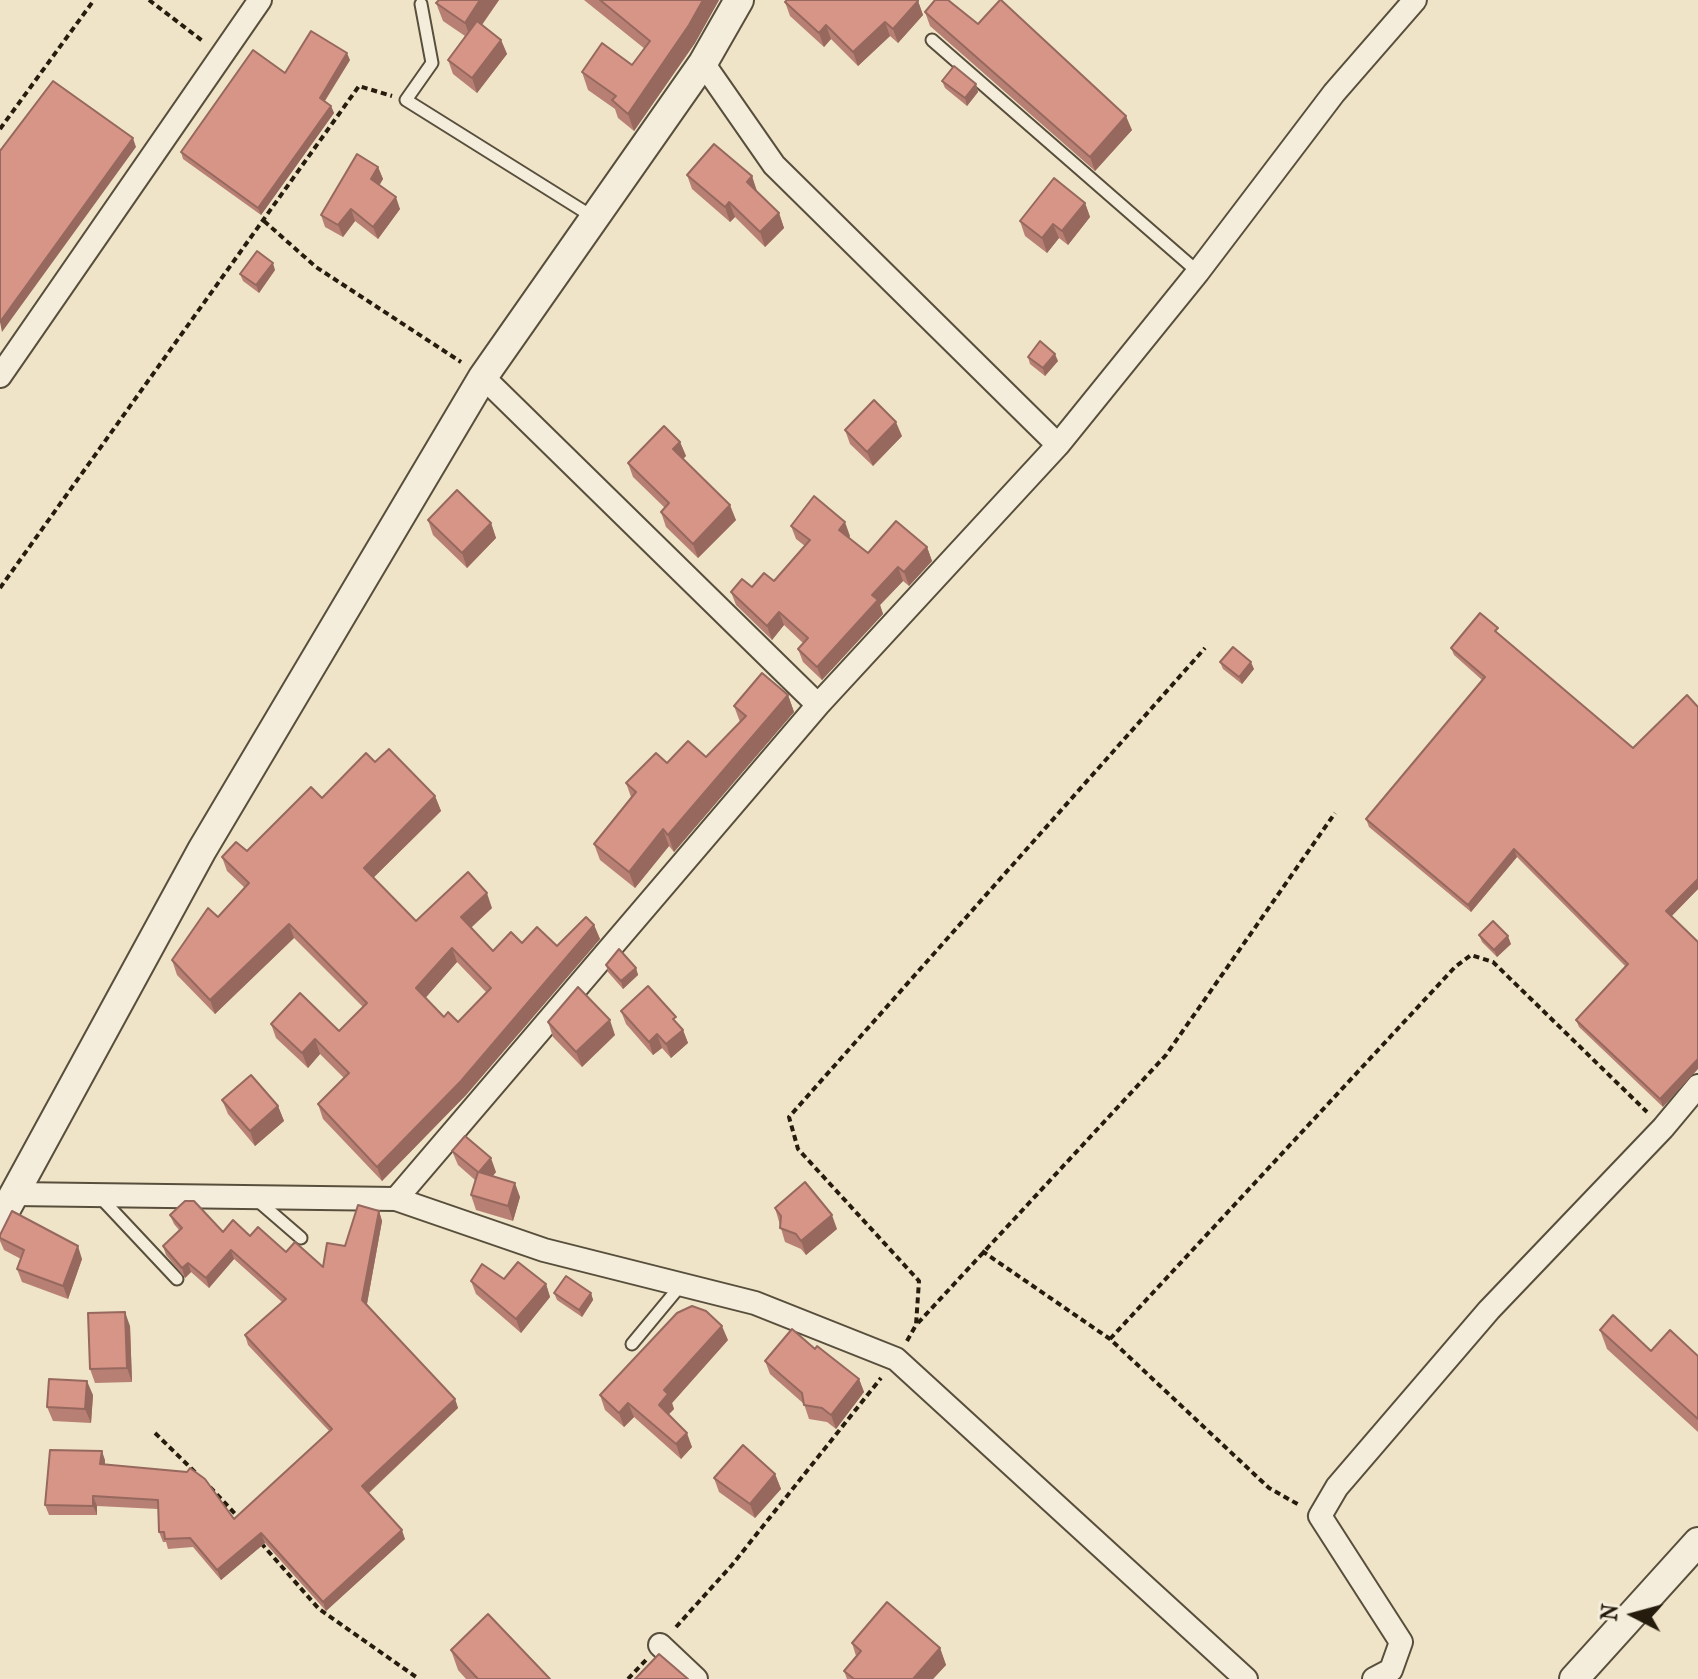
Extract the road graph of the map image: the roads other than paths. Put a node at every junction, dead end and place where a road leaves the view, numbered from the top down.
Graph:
1 (260, 0) edge
2 (739, 0) edge
3 (1415, 0) edge
4 (421, 4) dead end
5 (932, 40) dead end
6 (703, 63) junction
7 (593, 218) junction
8 (1198, 272) junction
9 (0, 376) edge
10 (483, 377) junction
11 (1058, 445) junction
12 (818, 705) junction
13 (1698, 1086) edge
14 (14, 1194) junction
15 (97, 1194) junction
16 (250, 1195) junction
17 (396, 1199) junction
18 (0, 1220) edge
19 (301, 1238) dead end
20 (177, 1279) dead end
21 (681, 1285) junction
22 (632, 1344) dead end
23 (1698, 1542) edge
24 (660, 1645) road end
25 (696, 1679) edge
26 (1246, 1679) edge
27 (1374, 1679) edge
28 (1574, 1679) edge

1 - 9 street
2 - 6 street
3 - 8 street
4 - 7 lane
5 - 8 lane
6 - 7 street
6 - 11 street
7 - 10 street
8 - 11 street
10 - 12 street
10 - 14 street
11 - 12 street
12 - 17 street
13 - 27 street
14 - 15 street
14 - 18 street
15 - 16 street
15 - 20 lane
16 - 17 street
16 - 19 lane
17 - 21 street
21 - 22 lane
21 - 26 street
23 - 28 street
24 - 25 street

